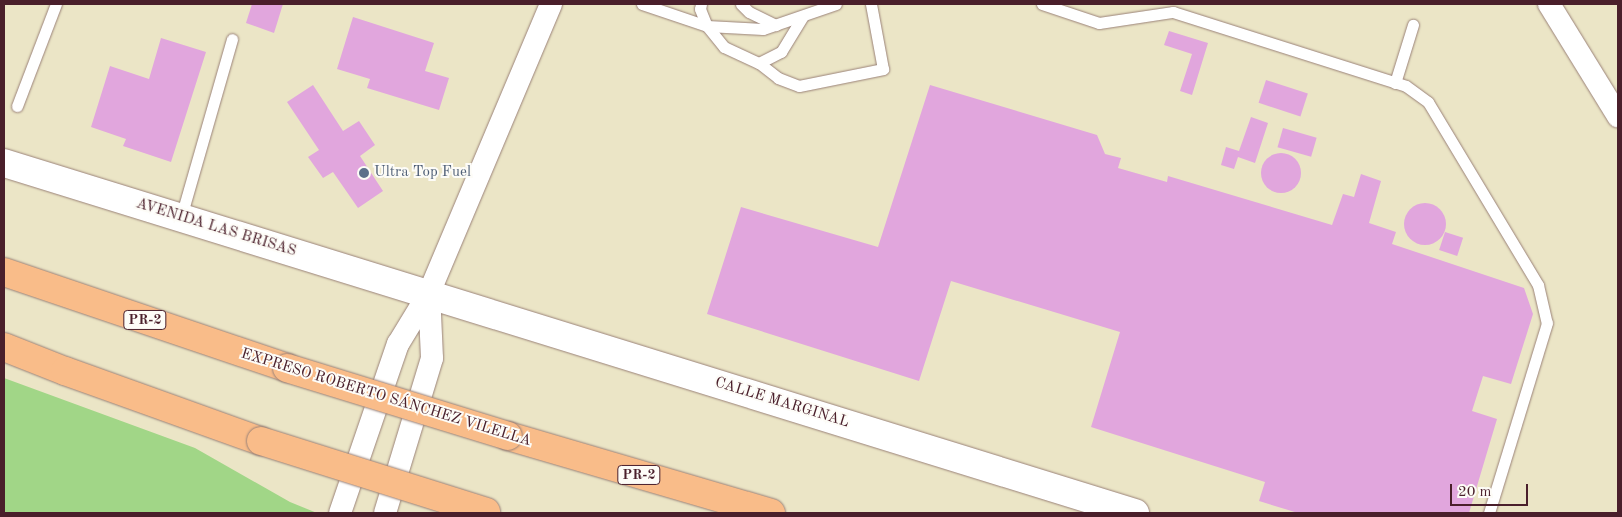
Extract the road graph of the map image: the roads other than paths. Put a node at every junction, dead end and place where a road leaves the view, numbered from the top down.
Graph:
1 (56, 4) edge
2 (551, 4) edge
3 (642, 4) edge
4 (701, 4) edge
5 (741, 4) edge
6 (836, 4) edge
7 (871, 4) edge
8 (1042, 4) edge
9 (1549, 4) edge
10 (803, 16) junction
11 (776, 25) junction
12 (1413, 25) dead end
13 (707, 26) junction
14 (232, 39) dead end
15 (759, 63) junction
16 (1395, 83) junction
17 (17, 106) dead end
18 (1618, 116) edge
19 (4, 163) edge
20 (181, 217) junction
21 (4, 272) edge
22 (429, 293) junction
23 (4, 346) edge
24 (340, 513) edge
25 (385, 513) edge
26 (487, 513) edge
27 (771, 513) edge
28 (1134, 513) edge
29 (1489, 513) edge

1 - 17 lane
2 - 22 street
3 - 13 lane
4 - 13 lane
5 - 11 lane
6 - 10 lane
7 - 15 lane
8 - 16 lane
9 - 18 street
10 - 11 lane
10 - 15 lane
11 - 13 lane
12 - 16 lane
13 - 15 lane
14 - 20 lane
16 - 29 lane
19 - 20 street, AVENIDA LAS BRISAS
20 - 22 street, AVENIDA LAS BRISAS
21 - 27 highway, EXPRESO ROBERTO SÁNCHEZ VILELLA / PR-2, bridge
22 - 24 street
22 - 25 street
22 - 28 street, CALLE MARGINAL
23 - 26 highway, bridge

